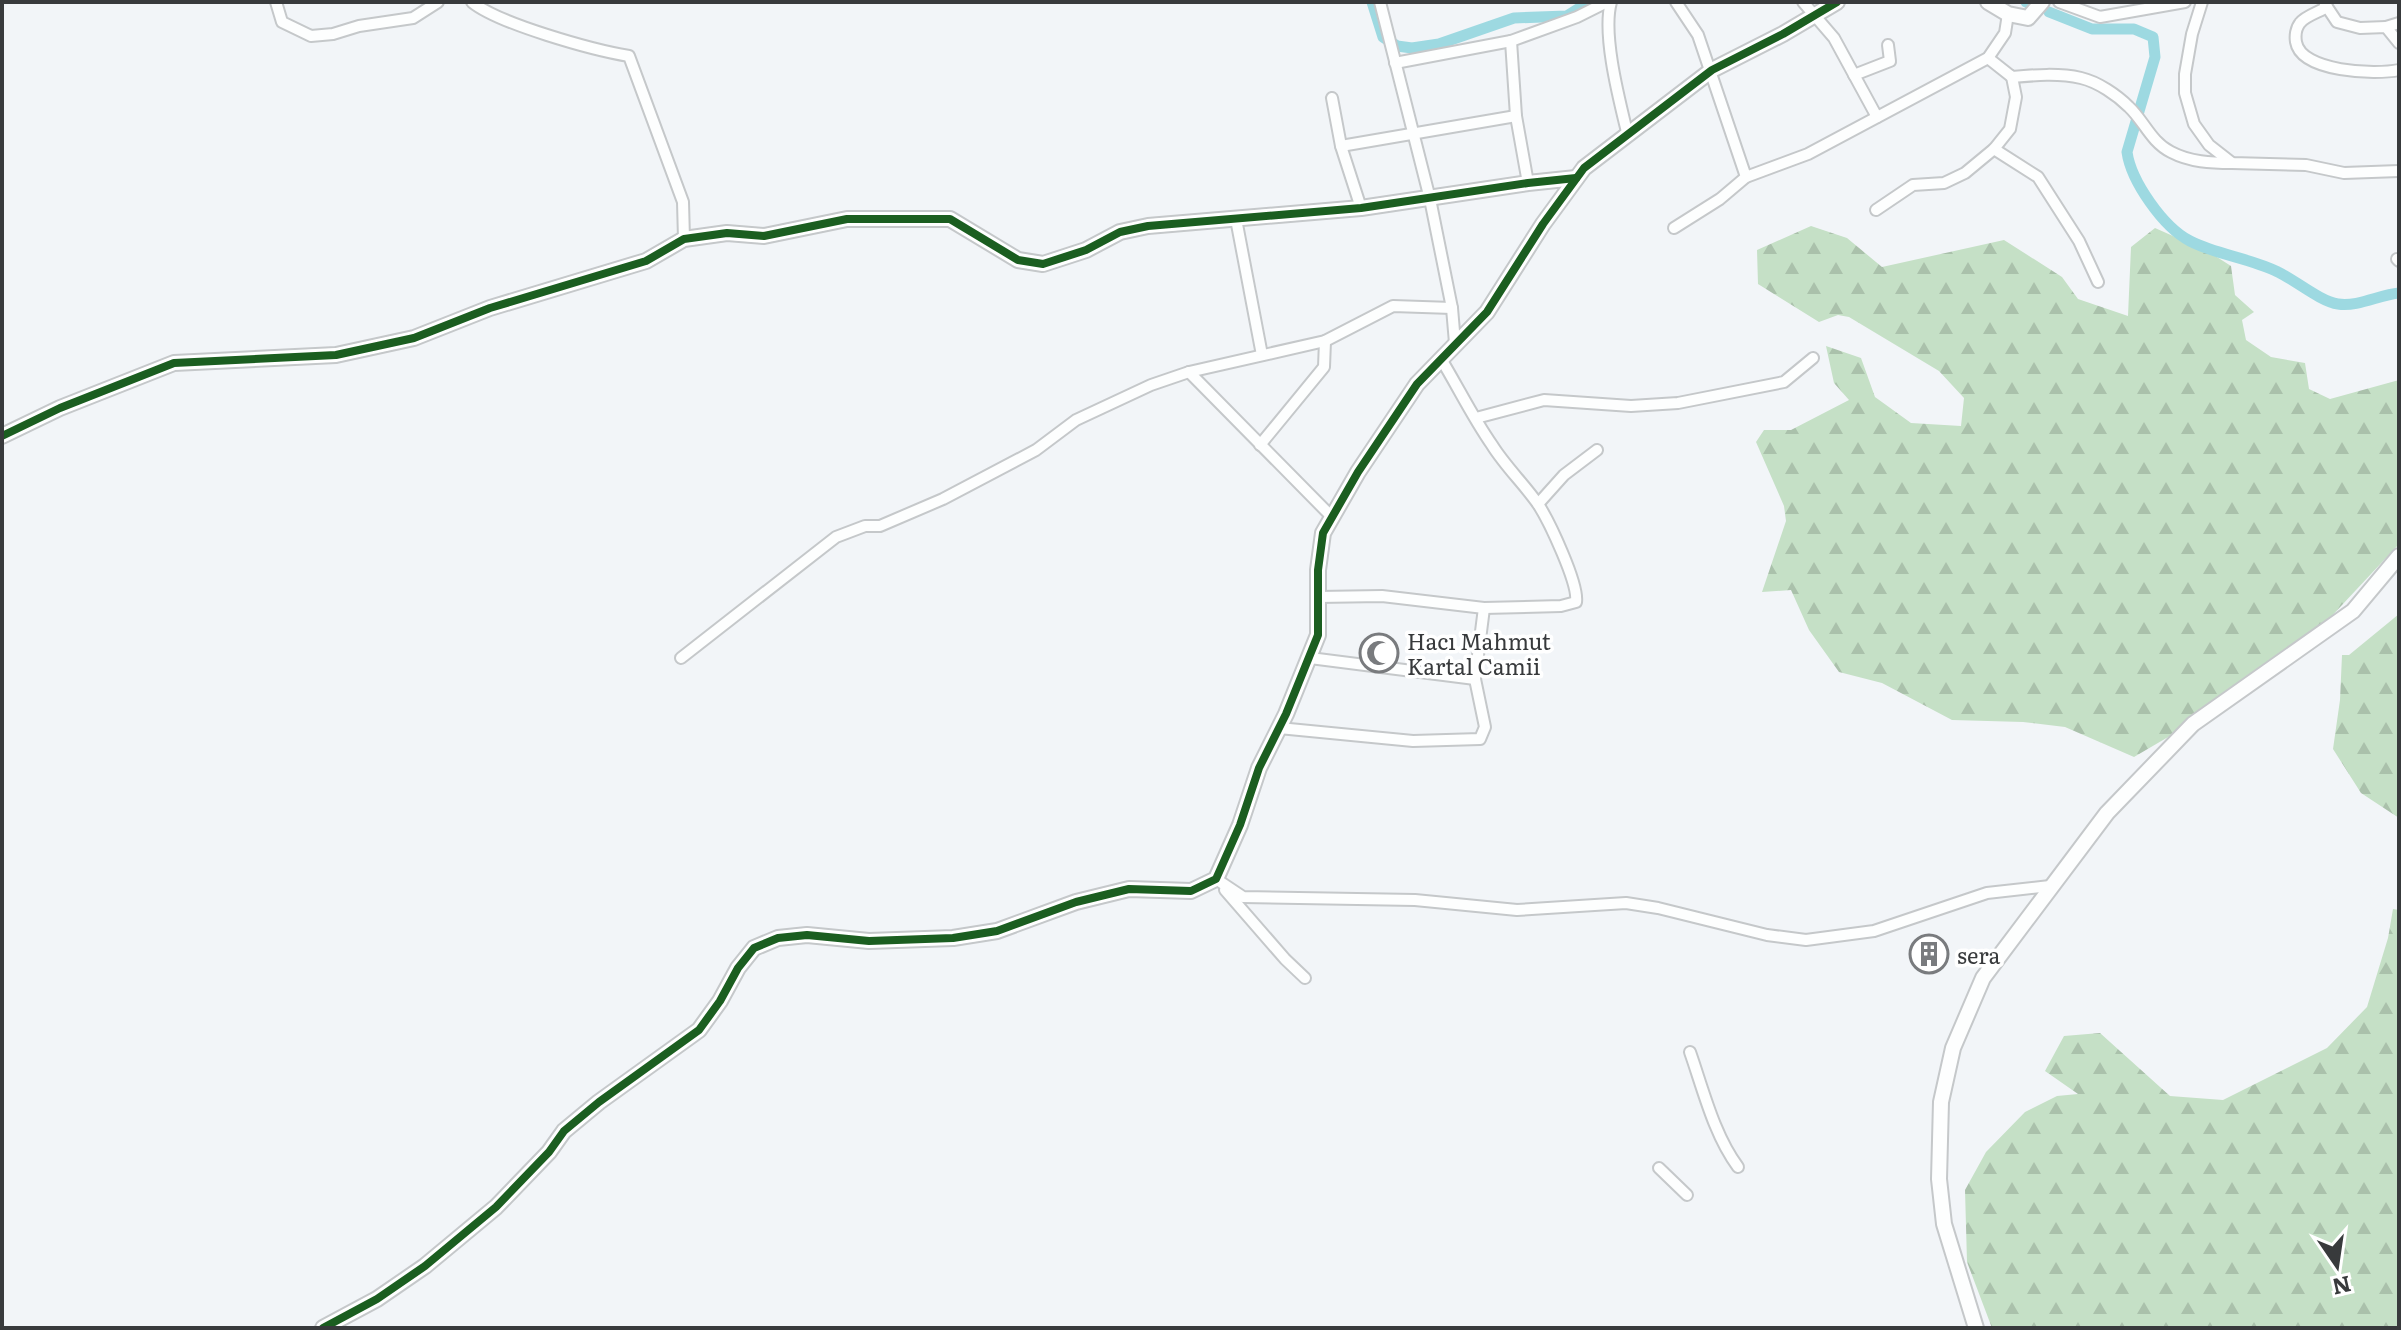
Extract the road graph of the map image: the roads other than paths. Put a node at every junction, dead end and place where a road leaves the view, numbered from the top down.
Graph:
1 (276, 2) edge
2 (438, 2) edge
3 (472, 2) edge
4 (1380, 2) edge
5 (1609, 2) edge
6 (1676, 2) edge
7 (1803, 2) edge
8 (1837, 2) edge
9 (1988, 2) edge
10 (2042, 2) edge
11 (2059, 2) edge
12 (2185, 2) edge
13 (2202, 2) edge
14 (2326, 5) edge
15 (2008, 14) junction
16 (1815, 15) junction
17 (2399, 23) edge
18 (2386, 27) junction
19 (1511, 41) junction
20 (2399, 43) edge
21 (1888, 45) dead end
22 (1988, 58) junction
23 (1395, 63) junction
24 (1712, 70) junction
25 (2399, 70) edge
26 (1854, 75) junction
27 (2012, 77) junction
28 (1332, 98) dead end
29 (1516, 116) junction
30 (1877, 117) junction
31 (1627, 132) junction
32 (1412, 134) junction
33 (1341, 146) junction
34 (1994, 149) junction
35 (2232, 163) junction
36 (2399, 171) edge
37 (1746, 177) junction
38 (1576, 178) junction
39 (1528, 183) junction
40 (1430, 199) junction
41 (1361, 208) junction
42 (1876, 210) dead end
43 (1236, 219) junction
44 (1674, 228) dead end
45 (684, 239) junction
46 (2098, 282) dead end
47 (1452, 308) junction
48 (1325, 341) junction
49 (1455, 343) junction
50 (1262, 355) junction
51 (1813, 358) dead end
52 (1441, 359) junction
53 (1189, 372) junction
54 (1476, 418) junction
55 (2, 436) edge
56 (1260, 445) junction
57 (1597, 450) dead end
58 (1538, 504) junction
59 (1332, 517) junction
60 (2399, 556) edge
61 (1318, 597) junction
62 (1484, 608) junction
63 (681, 658) dead end
64 (1310, 658) junction
65 (1475, 679) junction
66 (1279, 728) junction
67 (1216, 879) junction
68 (2050, 886) junction
69 (1305, 978) dead end
70 (1690, 1052) dead end
71 (1738, 1167) dead end
72 (1659, 1168) dead end
73 (1687, 1195) dead end
74 (323, 1328) edge
75 (1976, 1328) edge

1 - 2 street
3 - 45 street
4 - 23 street
5 - 19 street
5 - 31 street
6 - 24 street
7 - 16 street
8 - 16 street
9 - 15 street
10 - 15 street
11 - 12 street
13 - 35 street
14 - 18 street
14 - 25 street
15 - 22 street
16 - 24 street
16 - 26 street
17 - 18 street
18 - 20 street
19 - 23 street
19 - 29 street
21 - 26 street
22 - 27 street
22 - 30 street
23 - 32 street
24 - 31 street
24 - 37 street
26 - 30 street
27 - 34 street
27 - 35 street
28 - 33 street
29 - 32 street
29 - 39 street
30 - 37 street
31 - 38 street
32 - 33 street
32 - 40 street
33 - 41 street
34 - 42 street
34 - 46 street
35 - 36 street
37 - 44 street
38 - 39 street
38 - 49 street
39 - 40 street
40 - 41 street
40 - 47 street
41 - 43 street
43 - 45 street
43 - 50 street
45 - 55 street
47 - 48 street
47 - 49 street
48 - 50 street
48 - 56 street
49 - 52 street
50 - 53 street
51 - 54 street
52 - 54 street
52 - 59 street
53 - 56 street
53 - 63 street
54 - 58 street
56 - 59 street
57 - 58 street
58 - 62 street
59 - 61 street
60 - 68 street
61 - 62 street
61 - 64 street
62 - 65 street
64 - 65 street
64 - 66 street
65 - 66 street
66 - 67 street
67 - 68 street
67 - 69 street
67 - 74 street
68 - 75 street
70 - 71 street
72 - 73 street

